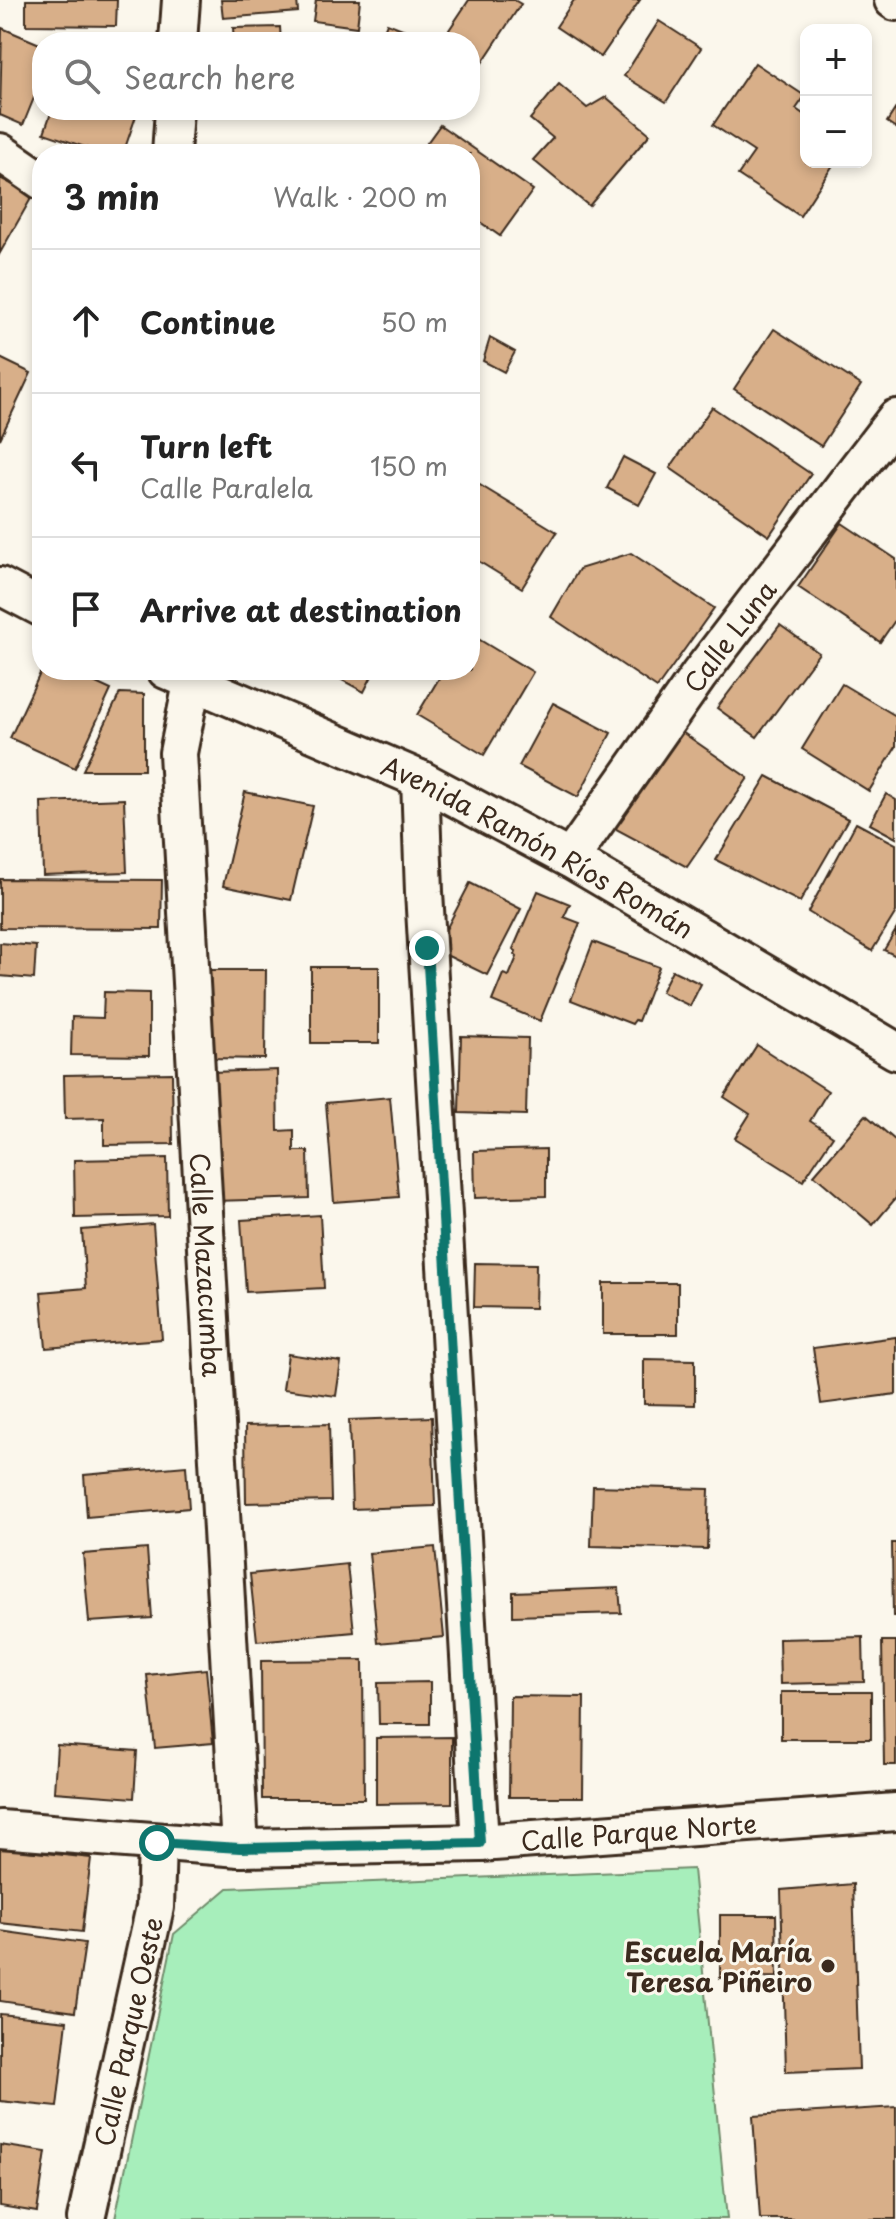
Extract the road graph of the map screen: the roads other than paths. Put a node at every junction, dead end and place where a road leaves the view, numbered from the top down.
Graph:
1 (181, 0) edge
2 (179, 32) edge
3 (173, 120) edge
4 (172, 144) edge
5 (0, 152) edge
6 (32, 174) edge
7 (896, 418) edge
8 (0, 586) edge
9 (32, 603) edge
10 (179, 680) edge
11 (186, 680) edge
12 (420, 779) junction
13 (570, 859) junction
14 (896, 1051) edge
15 (896, 1812) edge
16 (0, 1829) edge
17 (157, 1843) junction
18 (480, 1843) junction
19 (240, 1848) junction
20 (86, 2219) edge

1 - 2 street
3 - 4 street
5 - 6 street
7 - 13 street, Calle Luna
8 - 9 street
10 - 19 street, Calle Mazacumba
11 - 12 street, Avenida Ramón Ríos Román
12 - 13 street, Avenida Ramón Ríos Román
12 - 18 street
13 - 14 street, Avenida Ramón Ríos Román
15 - 18 street, Calle Parque Norte
16 - 17 street, Calle Parque Norte
17 - 19 street, Calle Parque Norte
17 - 20 street, Calle Parque Oeste
18 - 19 street, Calle Parque Norte

